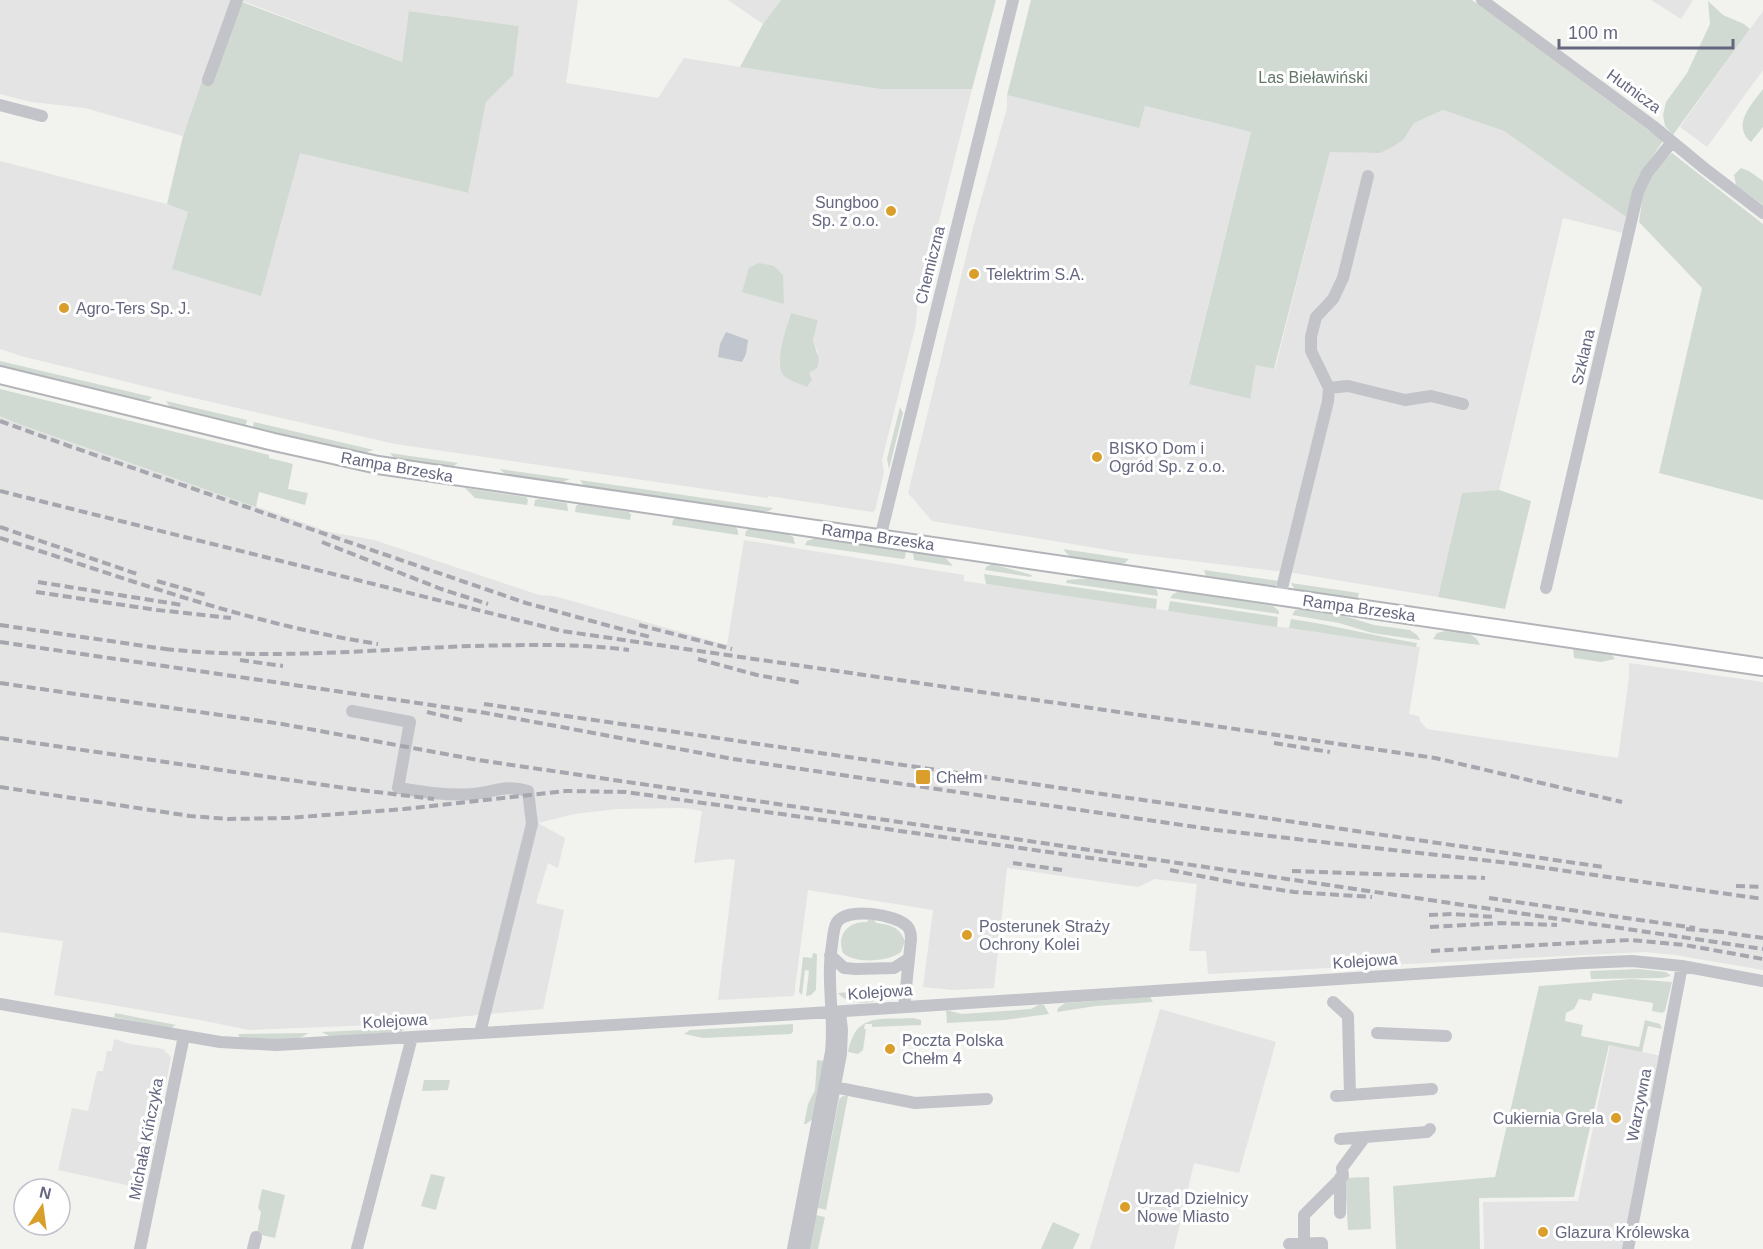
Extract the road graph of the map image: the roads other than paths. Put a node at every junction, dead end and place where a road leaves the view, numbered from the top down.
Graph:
1 (237, 0) edge
2 (1013, 0) edge
3 (1482, 0) edge
4 (208, 80) dead end
5 (0, 105) edge
6 (42, 116) dead end
7 (1672, 142) junction
8 (1368, 176) dead end
9 (1763, 213) edge
10 (0, 375) edge
11 (1329, 388) junction
12 (1463, 404) dead end
13 (880, 538) junction
14 (1546, 588) dead end
15 (1280, 596) junction
16 (1763, 667) edge
17 (352, 711) dead end
18 (830, 955) junction
19 (908, 959) junction
20 (1682, 966) junction
21 (1763, 981) edge
22 (1333, 1002) dead end
23 (0, 1004) edge
24 (904, 1007) junction
25 (835, 1012) junction
26 (480, 1033) junction
27 (1377, 1034) dead end
28 (184, 1036) junction
29 (1446, 1036) dead end
30 (412, 1037) junction
31 (830, 1086) junction
32 (1432, 1089) dead end
33 (1350, 1095) junction
34 (1336, 1096) dead end
35 (987, 1099) dead end
36 (1430, 1129) dead end
37 (1365, 1137) junction
38 (1340, 1139) dead end
39 (1340, 1178) junction
40 (1341, 1213) dead end
41 (1289, 1244) dead end
42 (1304, 1244) junction
43 (141, 1249) edge
44 (357, 1249) edge
45 (794, 1249) edge
46 (804, 1249) edge
47 (1322, 1249) edge
48 (1628, 1249) edge

1 - 4 street
2 - 13 street, Chemiczna
3 - 7 street, Hutnicza
5 - 6 street
7 - 9 street, Hutnicza
7 - 14 street, Szklana
8 - 11 street
10 - 13 highway, Rampa Brzeska
11 - 12 street
11 - 15 street
13 - 15 highway, Rampa Brzeska
15 - 16 highway, Rampa Brzeska
17 - 26 street
18 - 19 street
18 - 19 street
18 - 25 street
19 - 24 street
20 - 21 street, Kolejowa
20 - 24 street, Kolejowa
20 - 48 street, Warzywna
22 - 33 street
23 - 28 street, Kolejowa
24 - 25 street, Kolejowa
25 - 26 street, Kolejowa
25 - 31 street
26 - 30 street, Kolejowa
27 - 29 street
28 - 30 street, Kolejowa
28 - 43 street, Michała Kińczyka
30 - 44 street
31 - 35 street
31 - 45 street
31 - 46 street
32 - 33 street
33 - 34 street
36 - 37 street
37 - 38 street
37 - 39 street
39 - 40 street
39 - 42 street
41 - 42 street
42 - 47 street

